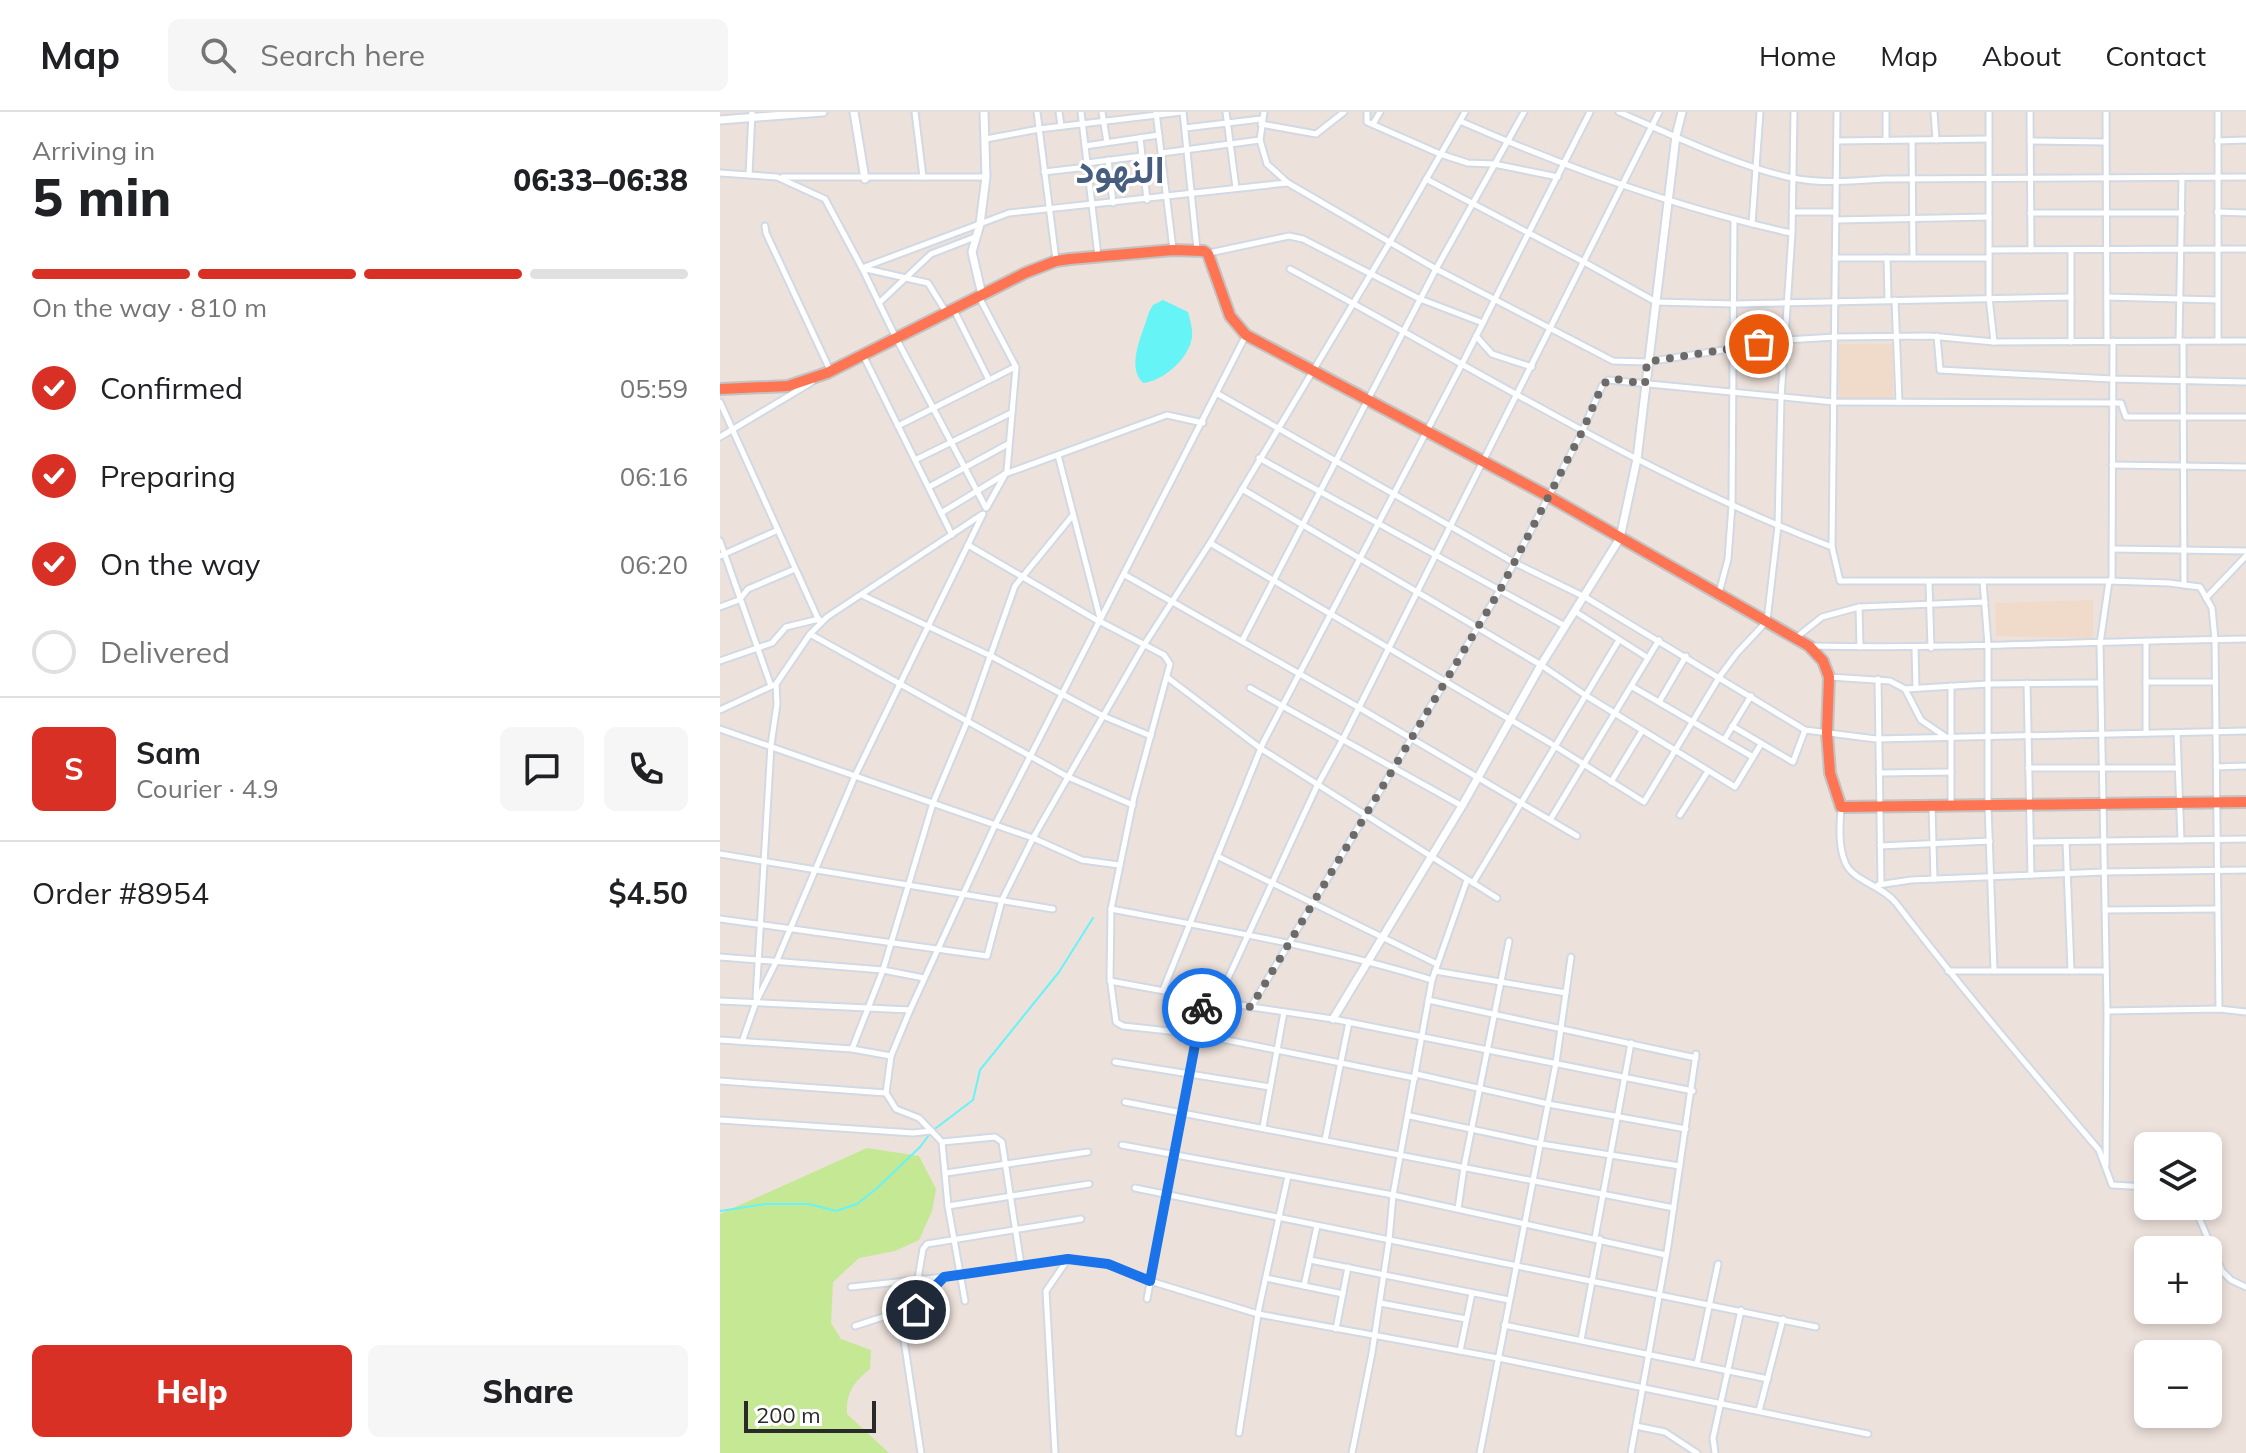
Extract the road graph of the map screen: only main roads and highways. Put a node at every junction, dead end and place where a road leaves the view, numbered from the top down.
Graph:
1 (720, 389) edge
2 (2246, 802) edge

1 - 2 highway

